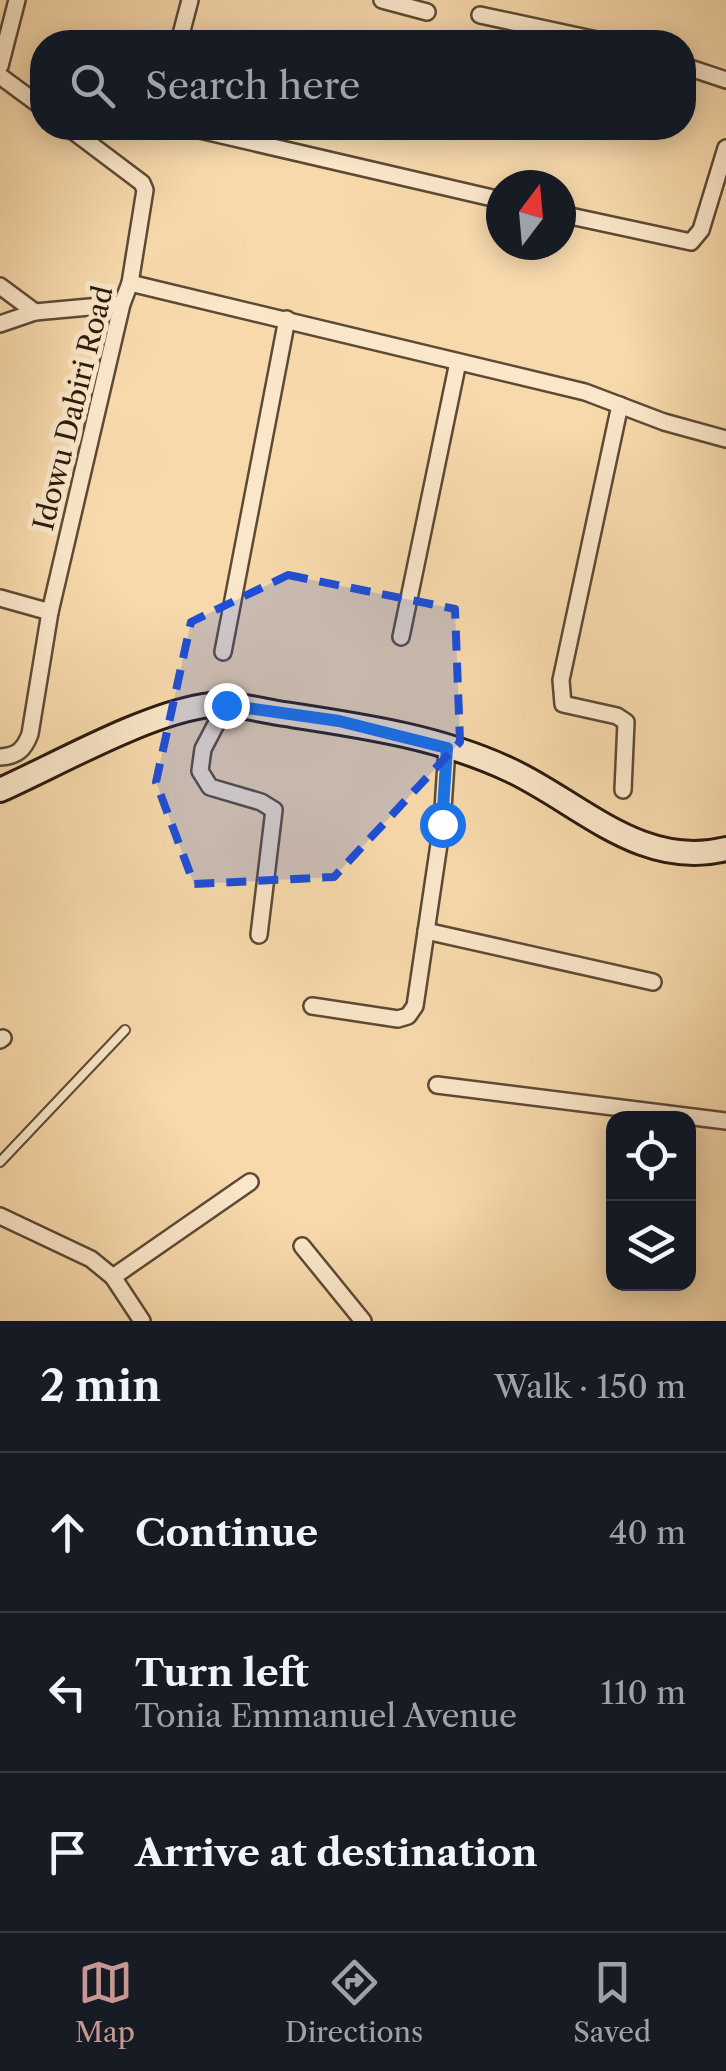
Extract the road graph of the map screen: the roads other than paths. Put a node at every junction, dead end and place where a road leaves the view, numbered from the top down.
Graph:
1 (18, 0) edge
2 (190, 0) edge
3 (382, 0) edge
4 (427, 12) dead end
5 (480, 15) dead end
6 (182, 30) edge
7 (550, 30) edge
8 (0, 66) edge
9 (696, 70) edge
10 (0, 76) edge
11 (726, 80) edge
12 (30, 98) edge
13 (84, 140) edge
14 (243, 140) edge
15 (726, 148) edge
16 (486, 197) edge
17 (576, 218) edge
18 (130, 283) junction
19 (0, 286) edge
20 (122, 304) junction
21 (35, 312) junction
22 (287, 319) junction
23 (0, 324) edge
24 (458, 362) junction
25 (620, 404) junction
26 (726, 439) edge
27 (0, 598) edge
28 (50, 612) junction
29 (401, 637) dead end
30 (223, 652) dead end
31 (226, 705) junction
32 (447, 748) junction
33 (0, 757) edge
34 (0, 790) edge
35 (624, 790) dead end
36 (726, 849) edge
37 (426, 931) junction
38 (260, 935) dead end
39 (653, 982) dead end
40 (312, 1006) dead end
41 (125, 1030) dead end
42 (437, 1085) dead end
43 (726, 1121) edge
44 (0, 1162) edge
45 (250, 1182) dead end
46 (0, 1216) edge
47 (302, 1246) dead end
48 (113, 1277) junction
49 (142, 1321) edge
50 (363, 1321) edge

1 - 8 street
2 - 6 street
3 - 4 street
5 - 7 street
9 - 11 street
10 - 12 street
13 - 18 street, Idowu Dabiri Road
14 - 16 street
15 - 17 street
18 - 20 street, Idowu Dabiri Road
18 - 22 street
19 - 21 street
20 - 21 street
20 - 28 street, Idowu Dabiri Road
21 - 23 street
22 - 24 street
22 - 30 street
24 - 25 street
24 - 29 street
25 - 26 street
25 - 35 street
27 - 28 street
28 - 33 street, Idowu Dabiri Road
31 - 32 street
31 - 34 street
31 - 38 street
32 - 36 street
32 - 37 street
37 - 39 street
37 - 40 street
41 - 44 lane
42 - 43 street
45 - 48 street
46 - 48 street
47 - 50 street
48 - 49 street

